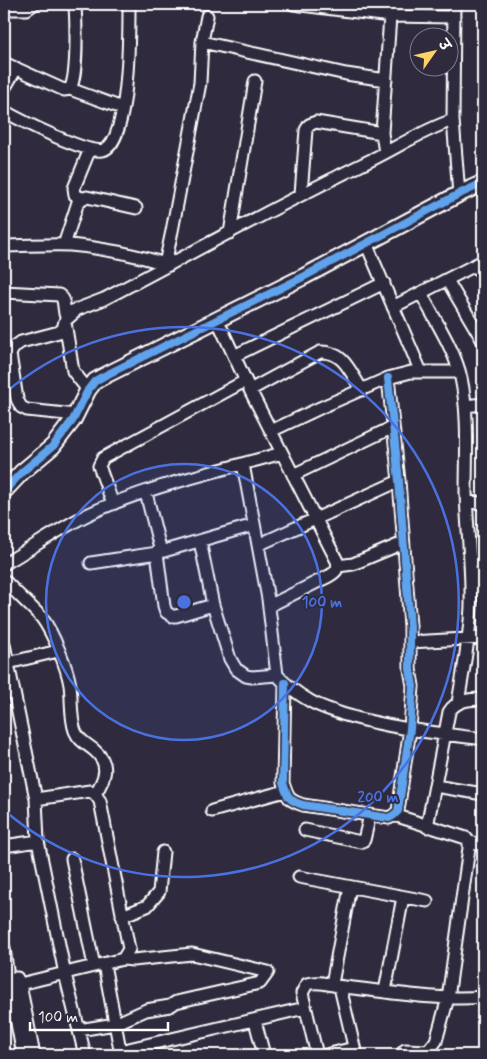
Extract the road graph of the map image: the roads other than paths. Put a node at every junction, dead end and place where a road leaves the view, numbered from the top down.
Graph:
1 (34, 4) edge
2 (76, 4) edge
3 (129, 4) edge
4 (293, 4) edge
5 (454, 4) edge
6 (4, 9) edge
7 (207, 16) dead end
8 (390, 16) junction
9 (454, 16) junction
10 (202, 42) junction
11 (4, 63) edge
12 (16, 69) junction
13 (386, 80) junction
14 (255, 81) dead end
15 (4, 89) edge
16 (70, 89) junction
17 (122, 108) junction
18 (4, 111) edge
19 (453, 120) junction
20 (382, 133) junction
21 (90, 149) junction
22 (385, 153) junction
23 (482, 188) edge
24 (301, 194) junction
25 (459, 194) junction
26 (82, 198) junction
27 (136, 208) dead end
28 (230, 233) junction
29 (366, 243) junction
30 (64, 245) junction
31 (4, 246) edge
32 (480, 263) edge
33 (167, 264) junction
34 (483, 276) edge
35 (447, 280) junction
36 (384, 283) junction
37 (4, 292) edge
38 (421, 293) junction
39 (393, 307) junction
40 (78, 310) junction
41 (217, 319) junction
42 (65, 321) junction
43 (483, 340) edge
44 (234, 356) junction
45 (421, 372) junction
46 (459, 372) junction
47 (388, 378) junction
48 (247, 386) junction
49 (88, 390) junction
50 (362, 390) junction
51 (482, 402) edge
52 (465, 406) junction
53 (76, 415) junction
54 (393, 427) junction
55 (271, 431) junction
56 (282, 452) junction
57 (243, 464) junction
58 (293, 474) junction
59 (399, 480) junction
60 (4, 491) edge
61 (146, 493) junction
62 (466, 502) junction
63 (483, 503) edge
64 (113, 504) junction
65 (315, 518) junction
66 (254, 525) junction
67 (200, 541) junction
68 (403, 543) junction
69 (258, 545) junction
70 (159, 552) junction
71 (470, 560) junction
72 (483, 561) edge
73 (91, 563) dead end
74 (4, 564) edge
75 (338, 566) junction
76 (4, 580) edge
77 (213, 606) junction
78 (269, 606) junction
79 (483, 638) edge
80 (468, 639) junction
81 (410, 642) junction
82 (58, 650) junction
83 (5, 654) edge
84 (277, 675) junction
85 (285, 683) junction
86 (483, 699) edge
87 (458, 703) junction
88 (410, 729) junction
89 (444, 734) junction
90 (483, 739) edge
91 (435, 786) junction
92 (286, 791) junction
93 (95, 794) junction
94 (483, 794) edge
95 (36, 800) junction
96 (212, 811) dead end
97 (370, 815) junction
98 (394, 816) junction
99 (427, 827) junction
100 (305, 830) dead end
101 (38, 840) junction
102 (469, 842) junction
103 (483, 845) edge
104 (4, 846) edge
105 (163, 852) dead end
106 (72, 859) dead end
107 (299, 878) dead end
108 (350, 887) junction
109 (403, 897) junction
110 (427, 901) dead end
111 (122, 916) junction
112 (4, 948) edge
113 (124, 959) junction
114 (99, 965) junction
115 (65, 974) junction
116 (10, 978) edge
117 (336, 985) junction
118 (385, 991) junction
119 (483, 997) edge
120 (448, 998) junction
121 (305, 1008) junction
122 (255, 1020) junction
123 (115, 1024) junction
124 (79, 1030) junction
125 (355, 1052) edge
126 (121, 1053) edge
127 (23, 1055) edge
128 (34, 1055) edge
129 (85, 1055) edge
130 (264, 1055) edge
131 (317, 1055) edge
132 (326, 1055) edge
133 (401, 1055) edge

1 - 6 street
2 - 16 street
3 - 17 street
4 - 8 street
5 - 9 street
7 - 10 street
8 - 9 street
8 - 13 street
9 - 19 street
10 - 13 street
10 - 33 street
11 - 12 street
12 - 15 street
12 - 16 street
13 - 20 street
14 - 28 street
16 - 17 street
17 - 21 street
18 - 21 street
19 - 22 street
19 - 25 street
20 - 22 street
20 - 24 street
21 - 26 street
22 - 24 street
23 - 25 street
24 - 28 street
25 - 29 street
26 - 27 street
26 - 30 street
28 - 33 street
29 - 36 street
29 - 41 street
30 - 31 street
30 - 33 street
32 - 34 street
32 - 35 street
33 - 40 street
35 - 38 street
35 - 43 street
36 - 39 street
36 - 44 street
37 - 40 street
38 - 39 street
38 - 46 street
39 - 45 street
40 - 42 street
41 - 44 street
41 - 49 street
42 - 49 street
42 - 53 street
44 - 48 street
45 - 46 street
45 - 47 street
46 - 52 street
47 - 50 street
47 - 54 street
48 - 50 street
48 - 55 street
48 - 64 street
49 - 53 street
50 - 55 street
51 - 52 street
52 - 62 street
53 - 60 street
54 - 58 street
54 - 59 street
55 - 56 street
56 - 57 street
56 - 58 street
57 - 61 street
57 - 66 street
58 - 65 street
59 - 65 street
59 - 68 street
61 - 64 street
61 - 70 street
62 - 63 street
62 - 71 street
64 - 74 street
65 - 69 street
65 - 75 street
66 - 67 street
66 - 69 street
67 - 70 street
67 - 77 street
68 - 75 street
68 - 81 street
69 - 78 street
70 - 73 street
70 - 77 street
71 - 72 street
71 - 80 street
75 - 78 street
76 - 82 street
77 - 84 street
78 - 84 street
79 - 80 street
80 - 81 street
80 - 87 street
81 - 88 street
82 - 83 street
82 - 93 street
83 - 95 street
84 - 85 street
85 - 88 street
85 - 92 street
86 - 87 street
87 - 89 street
88 - 89 street
88 - 98 street
89 - 90 street
89 - 91 street
91 - 94 street
91 - 99 street
92 - 96 street
92 - 97 street
93 - 95 street
93 - 111 street
95 - 101 street
97 - 98 street
97 - 100 street
98 - 99 street
99 - 102 street
101 - 104 street
101 - 115 street
102 - 103 street
102 - 120 street
105 - 111 street
106 - 114 street
107 - 108 street
108 - 109 street
108 - 117 street
109 - 110 street
109 - 118 street
111 - 113 street
112 - 116 street
113 - 114 street
113 - 123 street
114 - 115 street
114 - 123 street
115 - 116 street
115 - 124 street
116 - 127 street
116 - 128 street
117 - 118 street
117 - 121 street
117 - 125 street
118 - 120 street
119 - 120 street
120 - 133 street
121 - 122 street
121 - 131 street
122 - 126 street
122 - 130 street
123 - 124 street
123 - 126 street
124 - 129 street
125 - 132 street

